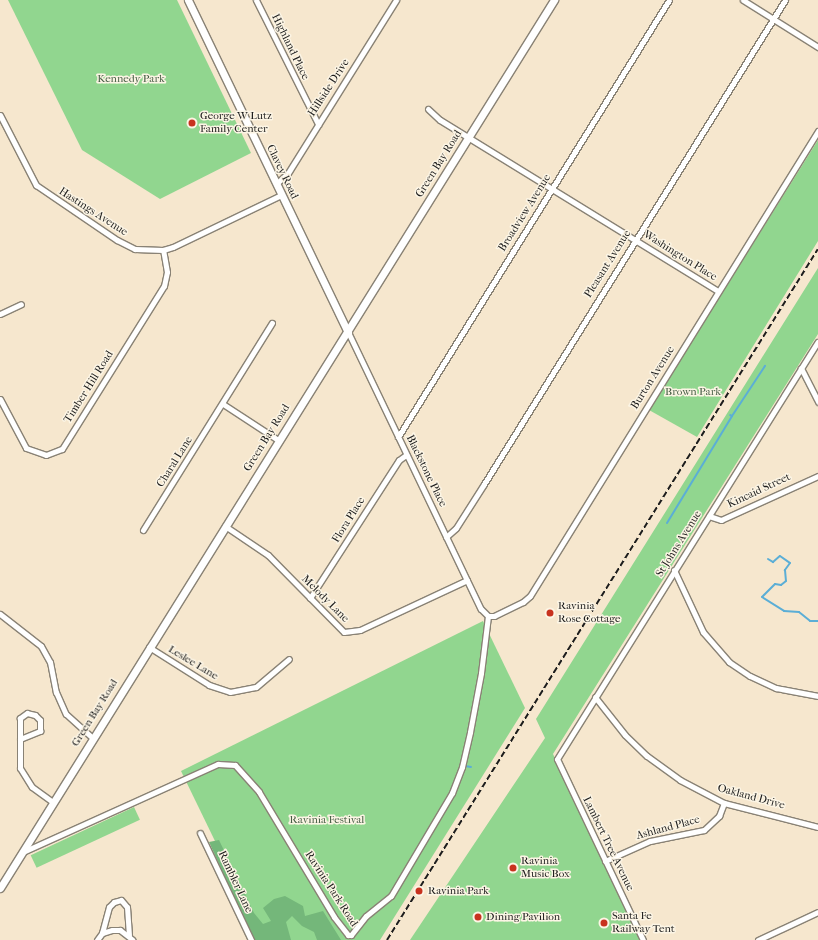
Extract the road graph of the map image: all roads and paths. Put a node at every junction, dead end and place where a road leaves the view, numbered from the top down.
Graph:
1 (188, 0) edge
2 (256, 0) edge
3 (396, 0) edge
4 (554, 0) edge
5 (669, 0) edge
6 (742, 0) edge
7 (785, 0) edge
8 (773, 19) junction
9 (818, 47) edge
10 (428, 109) dead end
11 (0, 115) edge
12 (318, 124) junction
13 (818, 131) edge
14 (470, 136) junction
15 (276, 184) junction
16 (553, 187) junction
17 (281, 195) junction
18 (635, 240) junction
19 (163, 250) junction
20 (718, 291) junction
21 (21, 304) dead end
22 (0, 314) edge
23 (272, 323) dead end
24 (348, 332) junction
25 (818, 342) edge
26 (801, 368) junction
27 (0, 399) edge
28 (818, 402) edge
29 (223, 404) junction
30 (398, 437) junction
31 (278, 440) junction
32 (406, 455) junction
33 (817, 478) edge
34 (709, 516) junction
35 (225, 526) junction
36 (143, 530) dead end
37 (446, 537) junction
38 (674, 570) junction
39 (467, 580) junction
40 (310, 598) junction
41 (0, 614) edge
42 (488, 616) junction
43 (149, 647) junction
44 (289, 659) dead end
45 (818, 696) edge
46 (595, 697) junction
47 (93, 738) junction
48 (20, 739) junction
49 (558, 757) joint
50 (53, 802) junction
51 (724, 803) junction
52 (818, 827) edge
53 (200, 833) dead end
54 (26, 851) junction
55 (605, 861) junction
56 (0, 888) edge
57 (818, 912) edge
58 (102, 933) junction
59 (130, 935) junction
60 (762, 939) edge
61 (97, 940) edge
62 (133, 940) edge
63 (251, 940) edge
64 (643, 940) edge

1 - 15 main road, Clavey Road
2 - 12 street, Highland Place
3 - 12 street, Hillside Drive
4 - 14 main road, Green Bay Road
5 - 16 street, Broadview Avenue
6 - 8 street
7 - 8 street, Pleasant Avenue
8 - 9 street
8 - 18 street, Pleasant Avenue
10 - 14 street, Washington Place
11 - 19 street, Hastings Avenue
12 - 15 street, Hillside Drive
13 - 20 street, Burton Avenue
14 - 16 street, Washington Place
14 - 24 main road, Green Bay Road
15 - 17 main road, Clavey Road
16 - 18 street, Washington Place
16 - 30 street, Broadview Avenue
17 - 19 street, Hastings Avenue
17 - 24 main road, Clavey Road
18 - 20 street, Washington Place
18 - 37 street, Pleasant Avenue
19 - 27 street, Timber Hill Road
20 - 42 street, Burton Avenue
21 - 22 street
23 - 29 street, Charal Lane
24 - 30 street, Blackstone Place
24 - 31 main road, Green Bay Road
25 - 26 street, St Johns Avenue
26 - 28 street
26 - 34 street, St Johns Avenue
29 - 31 street
29 - 36 street, Charal Lane
30 - 32 street, Blackstone Place
31 - 35 main road, Green Bay Road
32 - 37 street, Blackstone Place
32 - 40 street, Flora Place
33 - 34 street, Kincaid Street
34 - 38 street, St Johns Avenue
35 - 40 street, Melody Lane
35 - 43 main road, Green Bay Road
37 - 39 street, Blackstone Place
38 - 45 street
38 - 46 street, St Johns Avenue
39 - 40 street, Melody Lane
39 - 42 street, Blackstone Place
41 - 47 street
42 - 54 street, Ravinia Park Road
43 - 44 street, Leslee Lane
43 - 47 main road, Green Bay Road
46 - 49 street, St Johns Avenue
46 - 51 street, Oakland Drive
47 - 50 main road, Green Bay Road
48 - 48 street
48 - 50 street
49 - 55 street, Lambert Tree Avenue
50 - 54 main road, Green Bay Road
51 - 52 street, Oakland Drive
51 - 55 street, Ashland Place
53 - 63 street, Rambler Lane
54 - 56 main road, Green Bay Road
55 - 64 street, Lambert Tree Avenue
57 - 60 street
58 - 59 street
58 - 59 street
58 - 61 street
59 - 62 street

